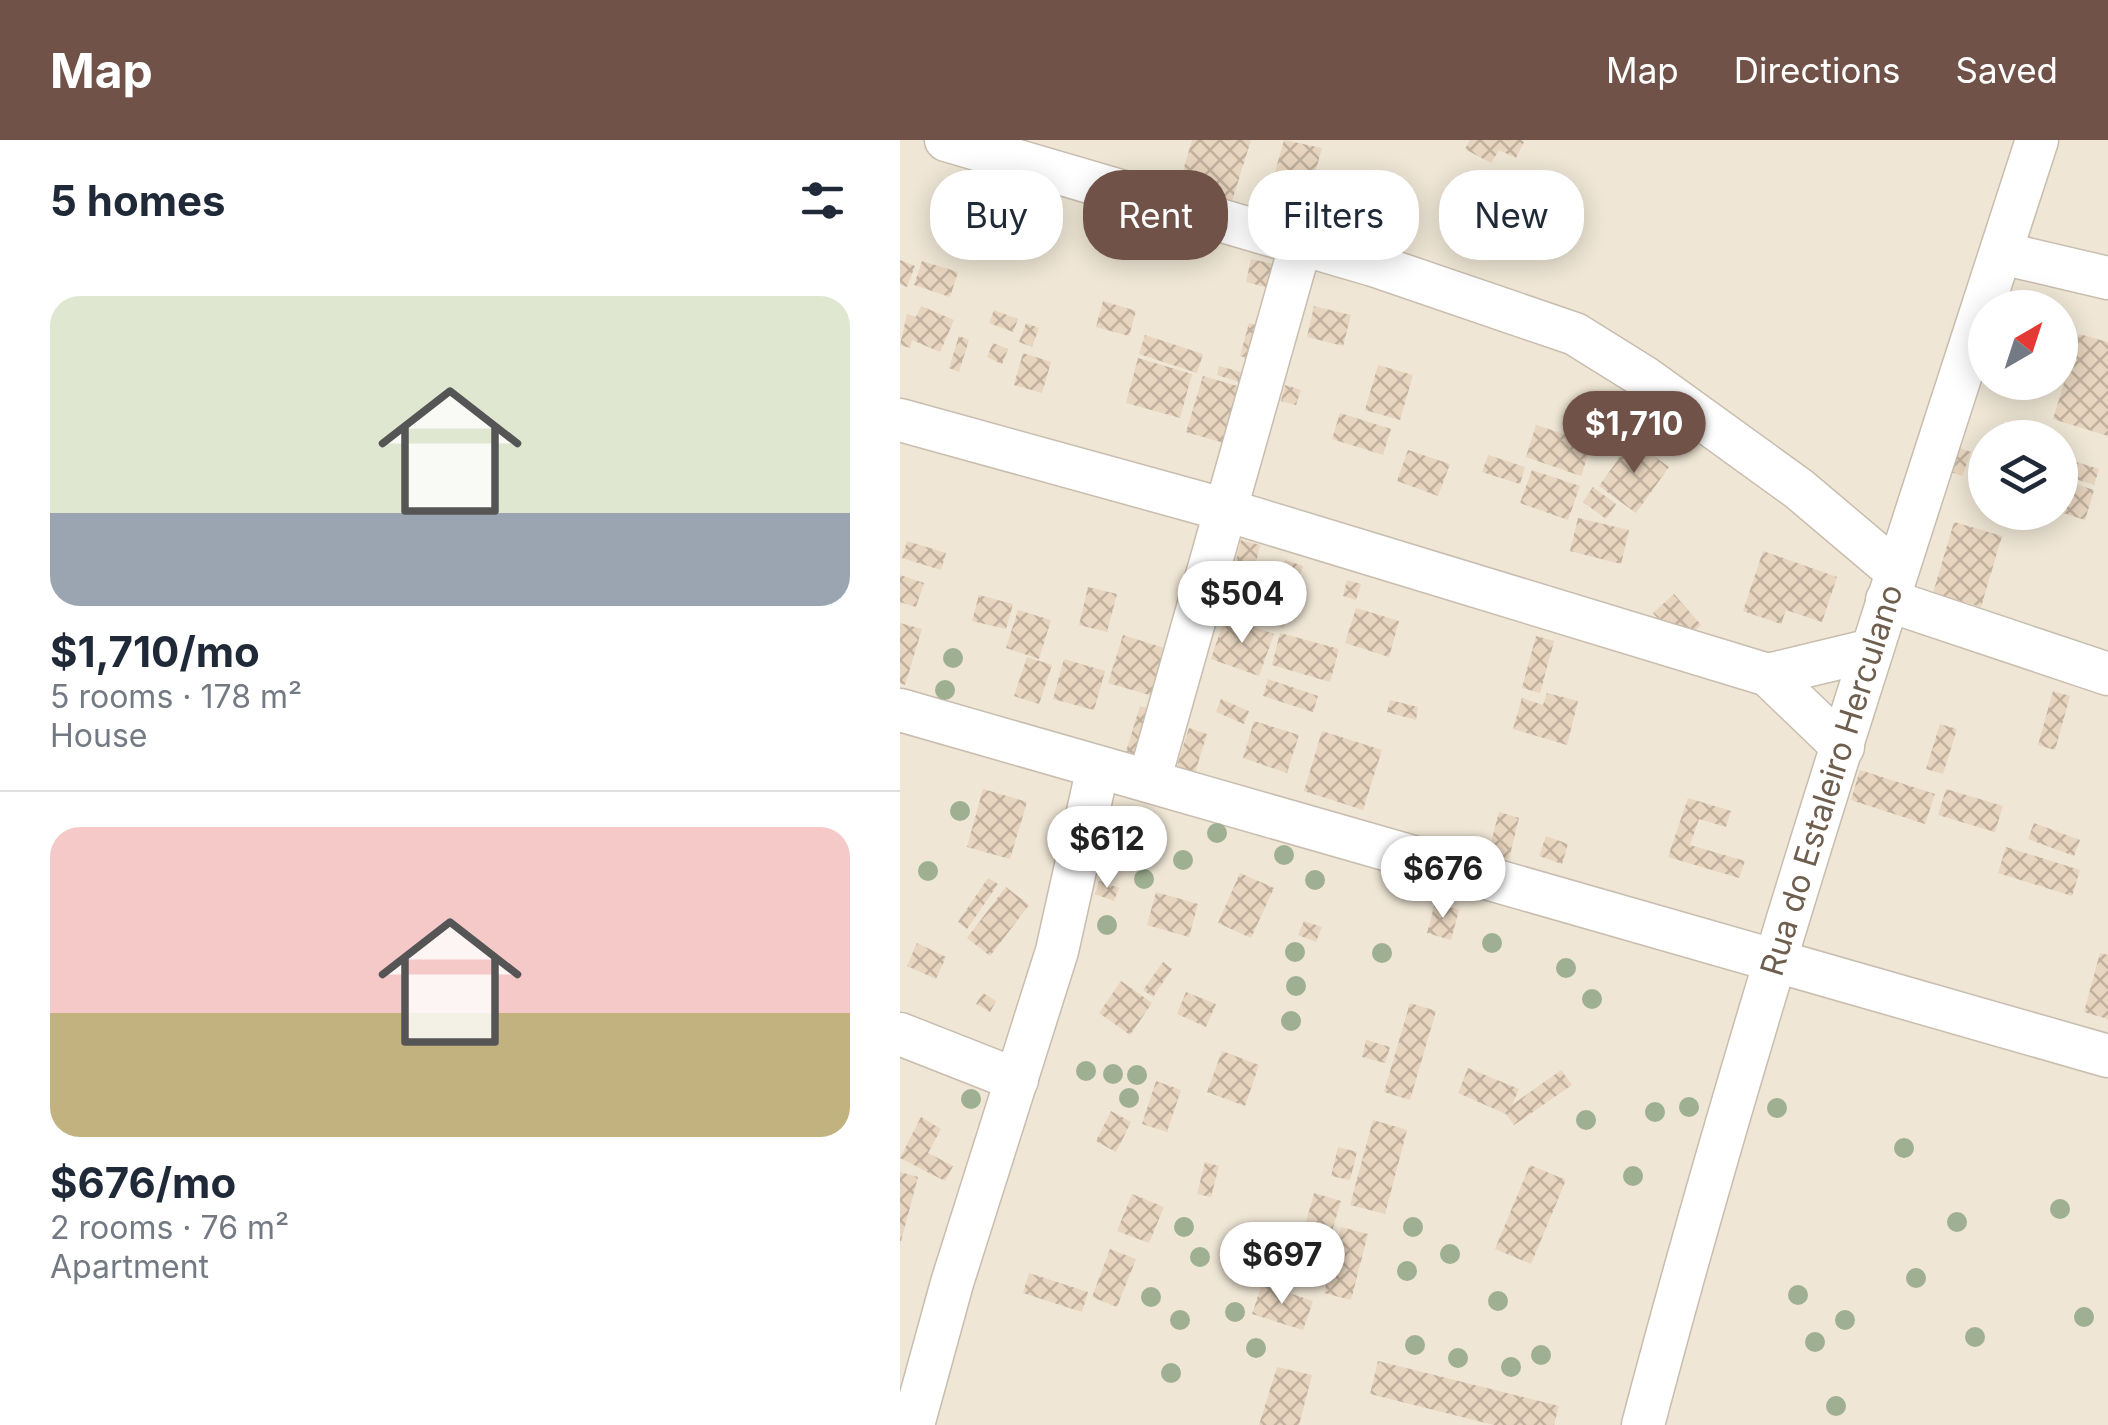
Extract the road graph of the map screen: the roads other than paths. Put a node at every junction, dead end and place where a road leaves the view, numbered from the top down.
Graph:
1 (949, 140) edge
2 (2037, 140) edge
3 (1248, 228) edge
4 (2001, 252) junction
5 (1297, 260) edge
6 (1354, 260) edge
7 (2108, 278) edge
8 (900, 420) edge
9 (1226, 510) junction
10 (1892, 585) junction
11 (1872, 650) junction
12 (2108, 674) edge
13 (1768, 675) junction
14 (900, 710) edge
15 (1844, 747) junction
16 (1098, 767) junction
17 (1149, 782) junction
18 (1774, 961) junction
19 (900, 1034) edge
20 (2108, 1056) edge
21 (1017, 1080) junction
22 (914, 1425) edge
23 (1643, 1425) edge

1 - 3 street
2 - 4 street, Rua do Estaleiro Herculano
4 - 7 street
4 - 10 street, Rua do Estaleiro Herculano
5 - 9 street
6 - 10 street
8 - 9 street
9 - 13 street
9 - 17 street
10 - 11 street, Rua do Estaleiro Herculano
10 - 12 street
11 - 13 street
11 - 15 street, Rua do Estaleiro Herculano
13 - 15 street
14 - 16 street
15 - 18 street, Rua do Estaleiro Herculano
16 - 17 street
16 - 21 street
17 - 18 street
18 - 20 street
18 - 23 street, Rua do Estaleiro Herculano
19 - 21 street
21 - 22 street

